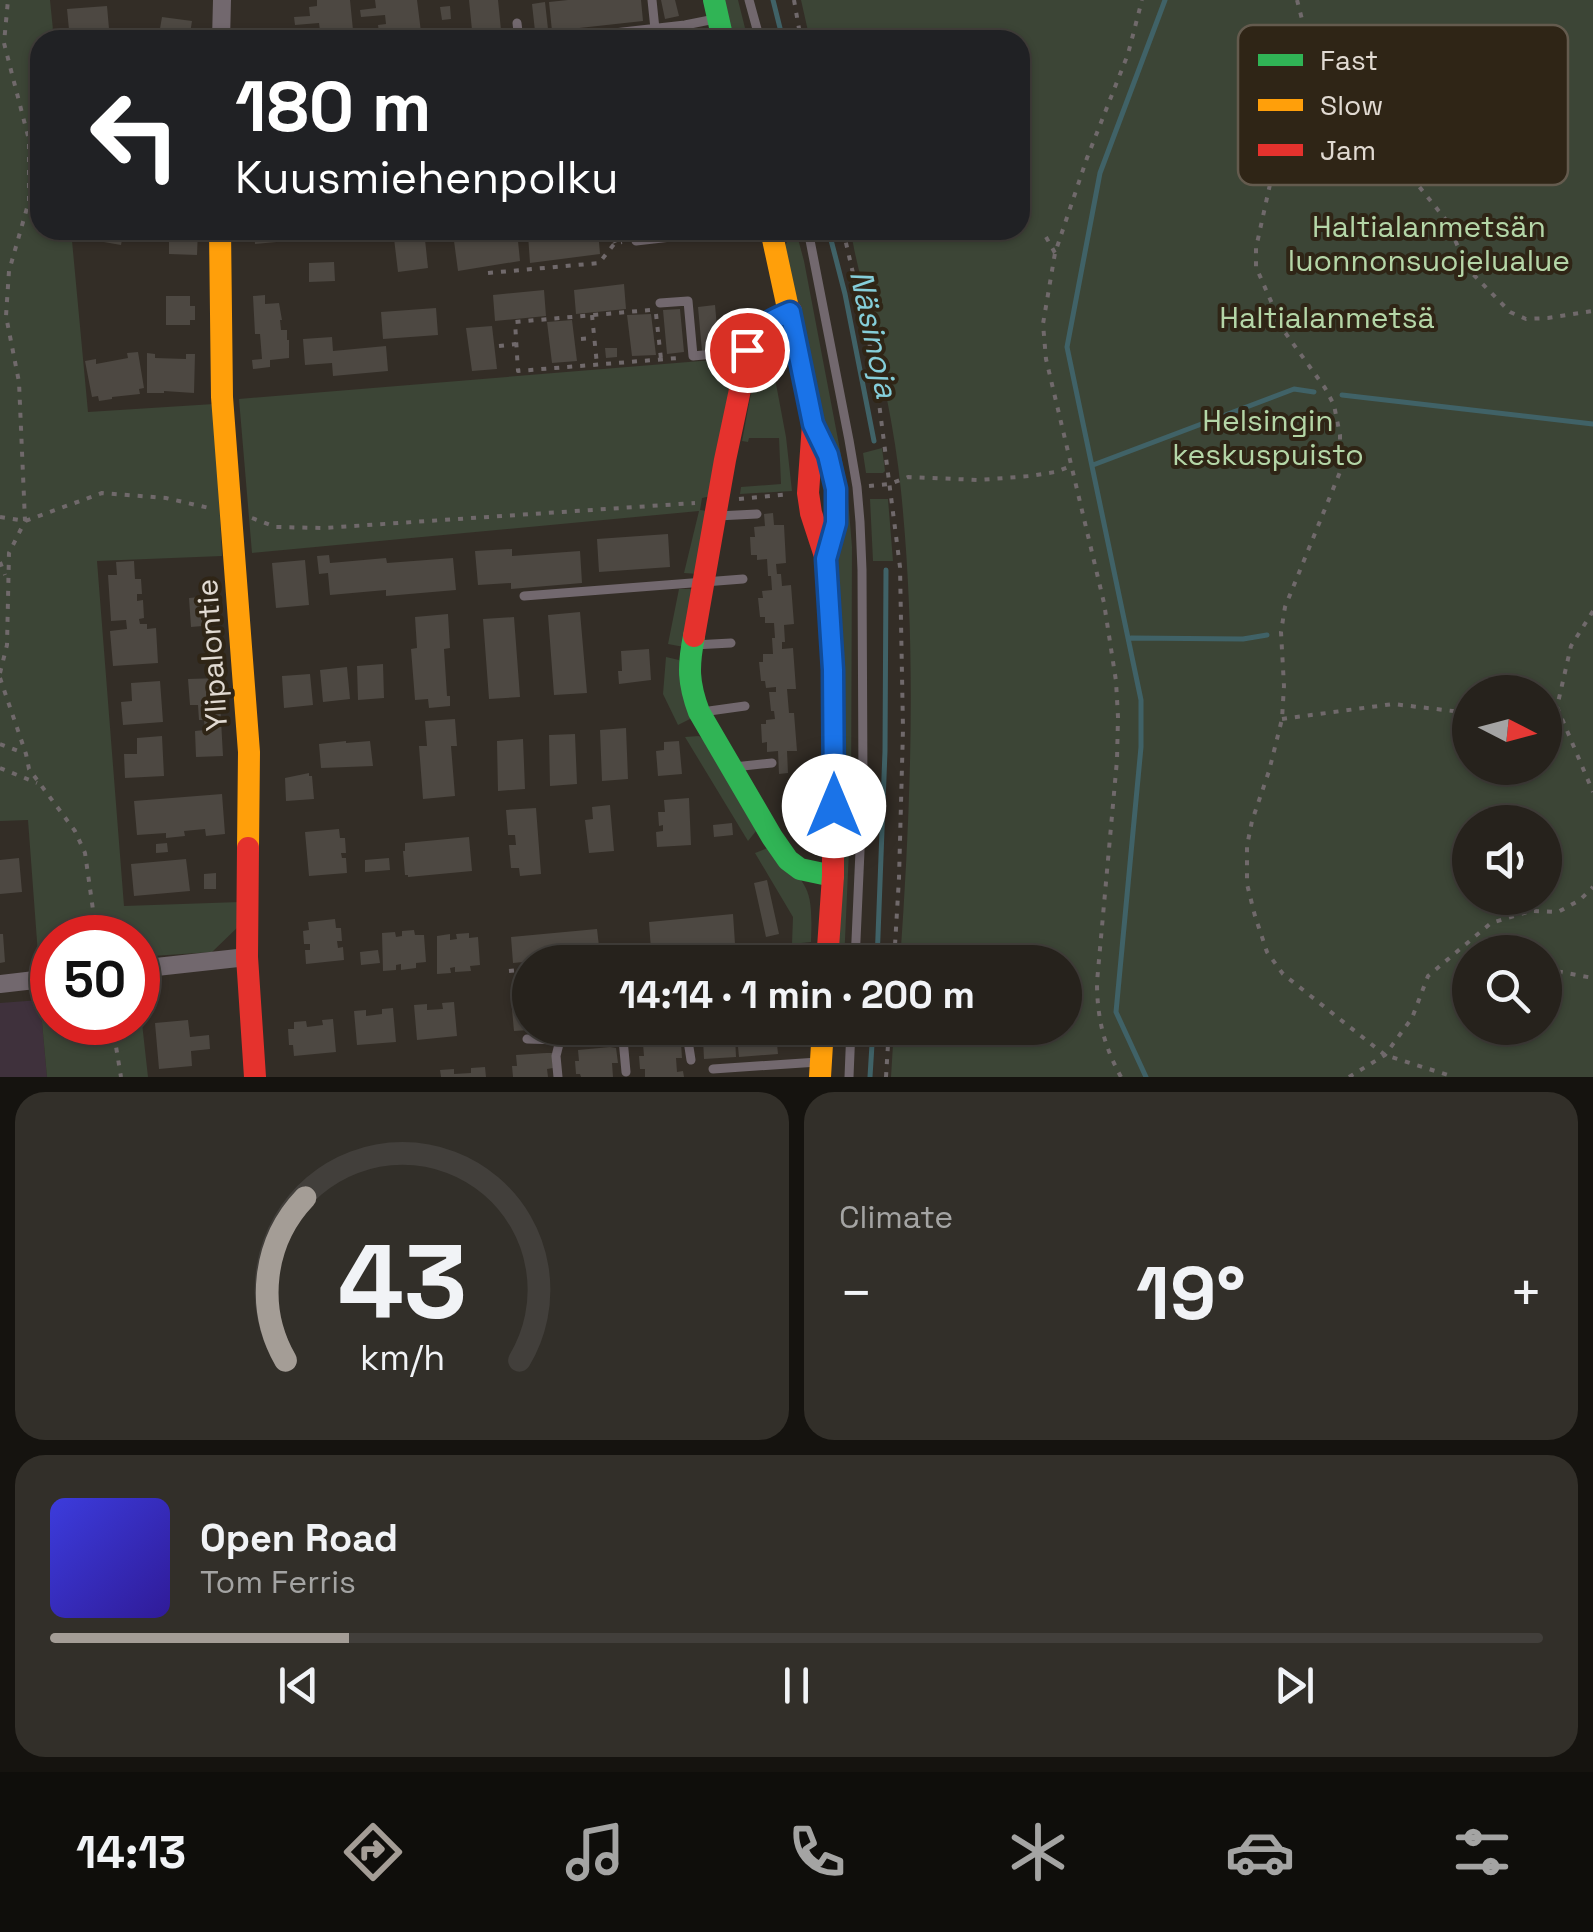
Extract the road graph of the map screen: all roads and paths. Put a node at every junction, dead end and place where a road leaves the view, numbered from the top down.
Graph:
1 (8, 0) edge
2 (222, 0) edge
3 (652, 0) edge
4 (749, 0) edge
5 (794, 0) edge
6 (1142, 0) edge
7 (1297, 0) edge
8 (718, 19) edge
9 (517, 23) dead end
10 (1304, 25) edge
11 (655, 29) junction
12 (221, 30) edge
13 (518, 30) edge
14 (646, 30) edge
15 (757, 30) edge
16 (799, 30) edge
17 (1270, 185) edge
18 (1417, 185) edge
19 (1046, 237) dead end
20 (220, 240) edge
21 (614, 240) edge
22 (636, 240) edge
23 (773, 240) edge
24 (810, 240) edge
25 (844, 240) edge
26 (615, 243) junction
27 (1056, 253) junction
28 (488, 274) dead end
29 (660, 303) dead end
30 (1593, 311) edge
31 (790, 312) junction
32 (592, 315) junction
33 (594, 338) junction
34 (581, 340) dead end
35 (516, 344) junction
36 (499, 346) dead end
37 (747, 350) junction
38 (693, 356) junction
39 (661, 360) junction
40 (597, 365) junction
41 (1071, 466) junction
42 (890, 484) junction
43 (716, 509) junction
44 (757, 514) dead end
45 (471, 519) dead end
46 (0, 562) edge
47 (743, 578) dead end
48 (7, 579) junction
49 (703, 580) junction
50 (524, 596) dead end
51 (1593, 611) edge
52 (731, 643) dead end
53 (691, 646) junction
54 (0, 675) edge
55 (1562, 685) edge
56 (745, 706) dead end
57 (1452, 711) edge
58 (699, 712) junction
59 (1282, 719) junction
60 (1562, 719) edge
61 (0, 744) edge
62 (26, 754) junction
63 (772, 763) dead end
64 (0, 768) edge
65 (731, 768) junction
66 (37, 783) junction
67 (1593, 792) edge
68 (833, 876) junction
69 (1593, 886) edge
70 (94, 915) edge
71 (1477, 935) edge
72 (828, 945) edge
73 (856, 945) edge
74 (895, 945) edge
75 (1452, 956) edge
76 (247, 957) junction
77 (160, 967) edge
78 (509, 971) dead end
79 (512, 971) edge
80 (1562, 973) edge
81 (1593, 978) edge
82 (30, 981) edge
83 (0, 984) edge
84 (116, 1045) edge
85 (559, 1045) edge
86 (622, 1045) edge
87 (689, 1045) edge
88 (822, 1045) edge
89 (851, 1045) edge
90 (888, 1045) edge
91 (1385, 1055) junction
92 (691, 1060) dead end
93 (713, 1069) dead end
94 (820, 1070) edge
95 (626, 1072) dead end
96 (121, 1077) edge
97 (255, 1077) edge
98 (558, 1077) edge
99 (849, 1077) edge
100 (886, 1077) edge
101 (1121, 1077) edge
102 (1349, 1077) edge
103 (1454, 1077) edge

1 - 48 path
2 - 12 street
3 - 11 lane
4 - 15 lane
5 - 16 path
6 - 27 path
7 - 10 path
8 - 11 lane
9 - 13 lane
11 - 14 lane
17 - 59 path
18 - 30 path
19 - 27 path
20 - 76 street, Ylipalontie
21 - 26 path
22 - 26 path
23 - 31 street
24 - 73 lane
25 - 42 path
26 - 28 path
27 - 41 path
29 - 38 lane
31 - 37 street
31 - 68 street
32 - 33 path
32 - 35 path
32 - 39 path
33 - 34 path
33 - 40 path
35 - 36 path
35 - 40 path
37 - 38 lane
37 - 43 street
38 - 39 path
39 - 40 path
41 - 42 path
41 - 101 path
42 - 74 path
43 - 44 lane
43 - 45 path
43 - 49 street
46 - 48 path
47 - 49 lane
48 - 54 path
49 - 50 lane
49 - 53 street
51 - 55 path
52 - 53 lane
53 - 58 street
54 - 62 path
56 - 58 lane
57 - 59 path
58 - 65 street
59 - 91 path
60 - 67 path
61 - 62 path
62 - 66 path
63 - 65 lane
64 - 66 path
65 - 68 street
66 - 70 path
68 - 72 street
69 - 71 path
75 - 91 path
76 - 77 street
76 - 97 street, Ylipalontie
78 - 79 path
80 - 81 path
82 - 83 street
84 - 96 path
85 - 98 lane
86 - 95 lane
87 - 92 lane
88 - 94 street
89 - 99 lane
90 - 100 path
91 - 102 path
91 - 103 path
93 - 94 lane

